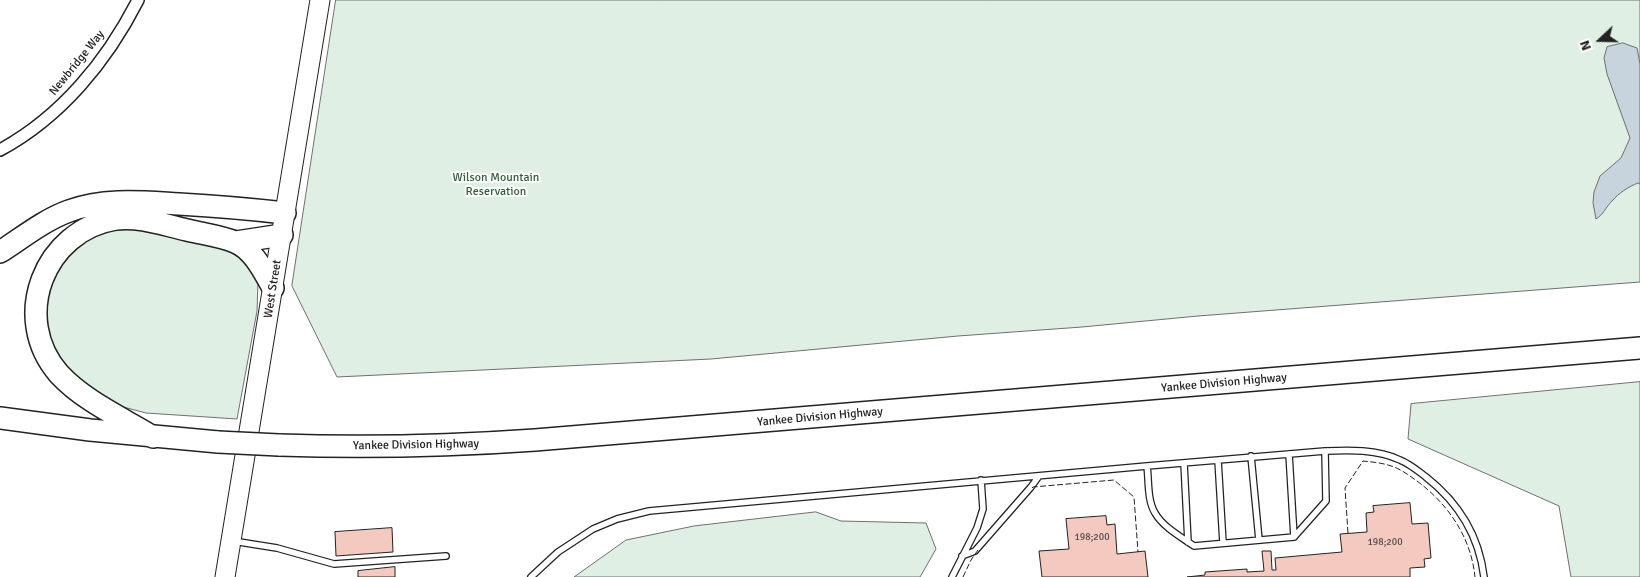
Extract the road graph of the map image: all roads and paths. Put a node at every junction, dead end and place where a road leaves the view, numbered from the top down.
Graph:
1 (138, 0) edge
2 (320, 0) edge
3 (0, 150) edge
4 (285, 213) junction
5 (282, 235) junction
6 (236, 242) junction
7 (0, 252) edge
8 (273, 288) junction
9 (1640, 348) edge
10 (0, 418) edge
11 (153, 437) junction
12 (1325, 451) junction
13 (1289, 454) junction
14 (1251, 456) junction
15 (1218, 460) junction
16 (1184, 463) junction
17 (1148, 466) junction
18 (1040, 476) junction
19 (981, 480) junction
20 (1294, 537) junction
21 (231, 540) junction
22 (1260, 540) junction
23 (1188, 542) junction
24 (1223, 543) junction
25 (446, 556) dead end
26 (962, 556) junction
27 (225, 577) edge
28 (531, 577) edge
29 (952, 577) edge
30 (1484, 577) edge

1 - 3 street, Newbridge Way
2 - 4 main road, West Street
4 - 5 main road, West Street
4 - 7 highway
5 - 6 highway
5 - 8 main road, West Street
6 - 8 highway
6 - 11 highway
8 - 21 main road, West Street
9 - 11 highway, Yankee Division Highway, bridge
10 - 11 highway, Yankee Division Highway
12 - 13 lane
12 - 20 lane
12 - 30 lane
13 - 14 lane
13 - 20 lane
14 - 15 lane
14 - 22 lane
15 - 16 lane
15 - 24 lane
16 - 17 lane
16 - 23 lane
17 - 18 lane
17 - 23 lane
18 - 19 lane
18 - 26 lane
19 - 26 lane
19 - 28 lane
20 - 22 lane
21 - 25 lane
21 - 27 main road, West Street
22 - 24 lane
23 - 24 lane
26 - 29 lane

